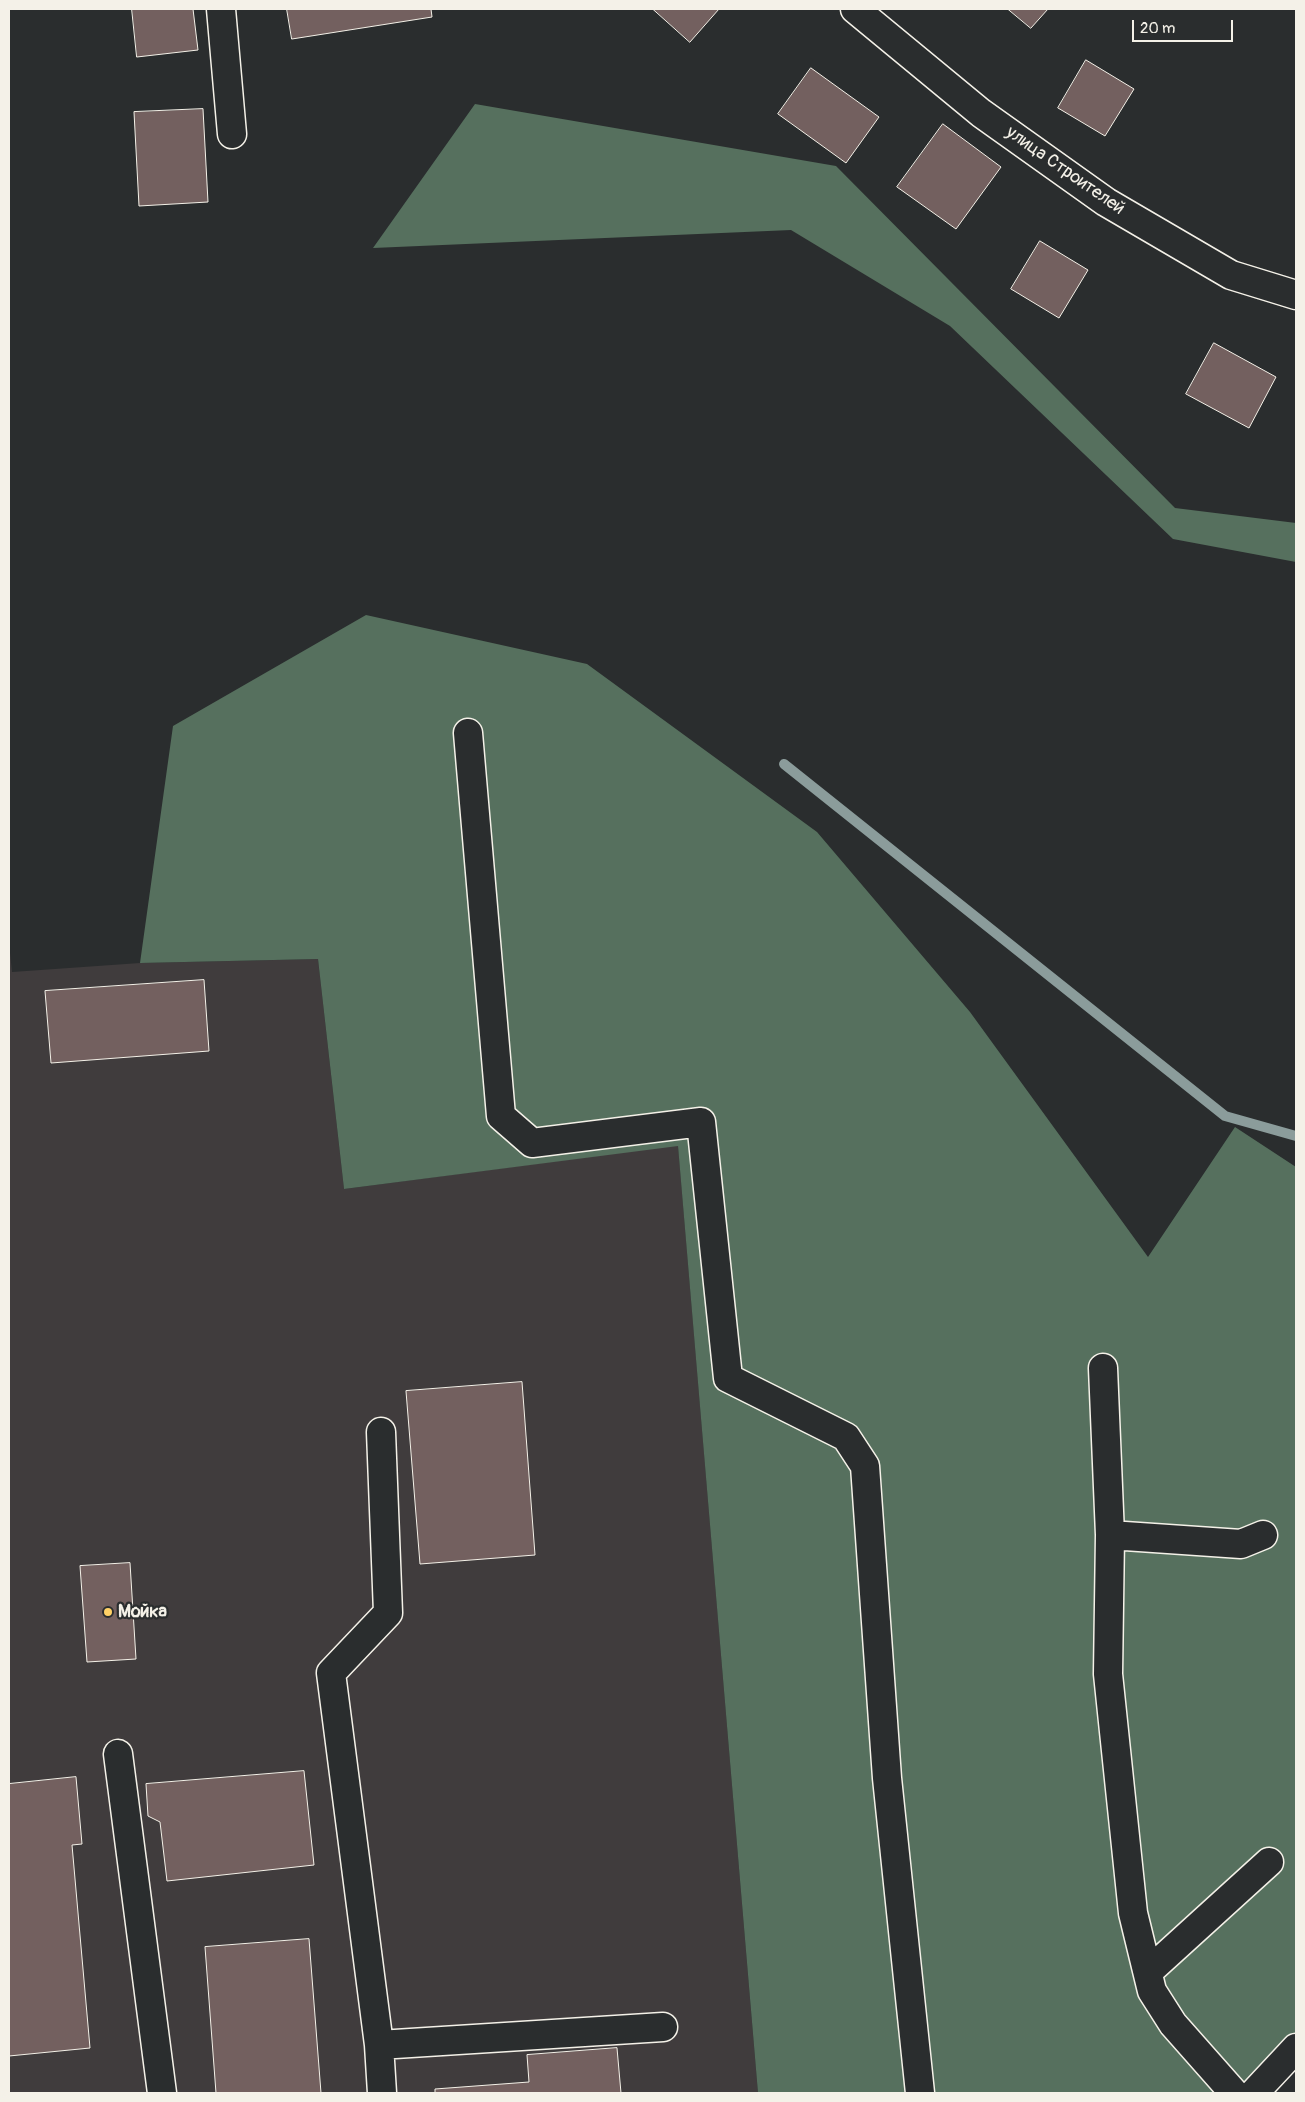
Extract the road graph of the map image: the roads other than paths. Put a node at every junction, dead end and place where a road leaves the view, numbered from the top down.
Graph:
1 (221, 9) edge
2 (855, 9) edge
3 (232, 134) dead end
4 (1296, 296) edge
5 (468, 733) dead end
6 (1103, 1368) dead end
7 (381, 1432) dead end
8 (1110, 1535) junction
9 (1263, 1535) dead end
10 (118, 1754) dead end
11 (1269, 1862) dead end
12 (1148, 1972) junction
13 (663, 2027) dead end
14 (379, 2045) junction
15 (1296, 2048) edge
16 (162, 2093) edge
17 (382, 2093) edge
18 (920, 2093) edge
19 (1234, 2093) edge
20 (1254, 2093) edge

1 - 3 street
2 - 4 street, улица Строителей
5 - 18 street
6 - 8 street
7 - 14 street
8 - 9 street
8 - 12 street
10 - 16 street
11 - 12 street
12 - 19 street
13 - 14 street
14 - 17 street
15 - 20 street

